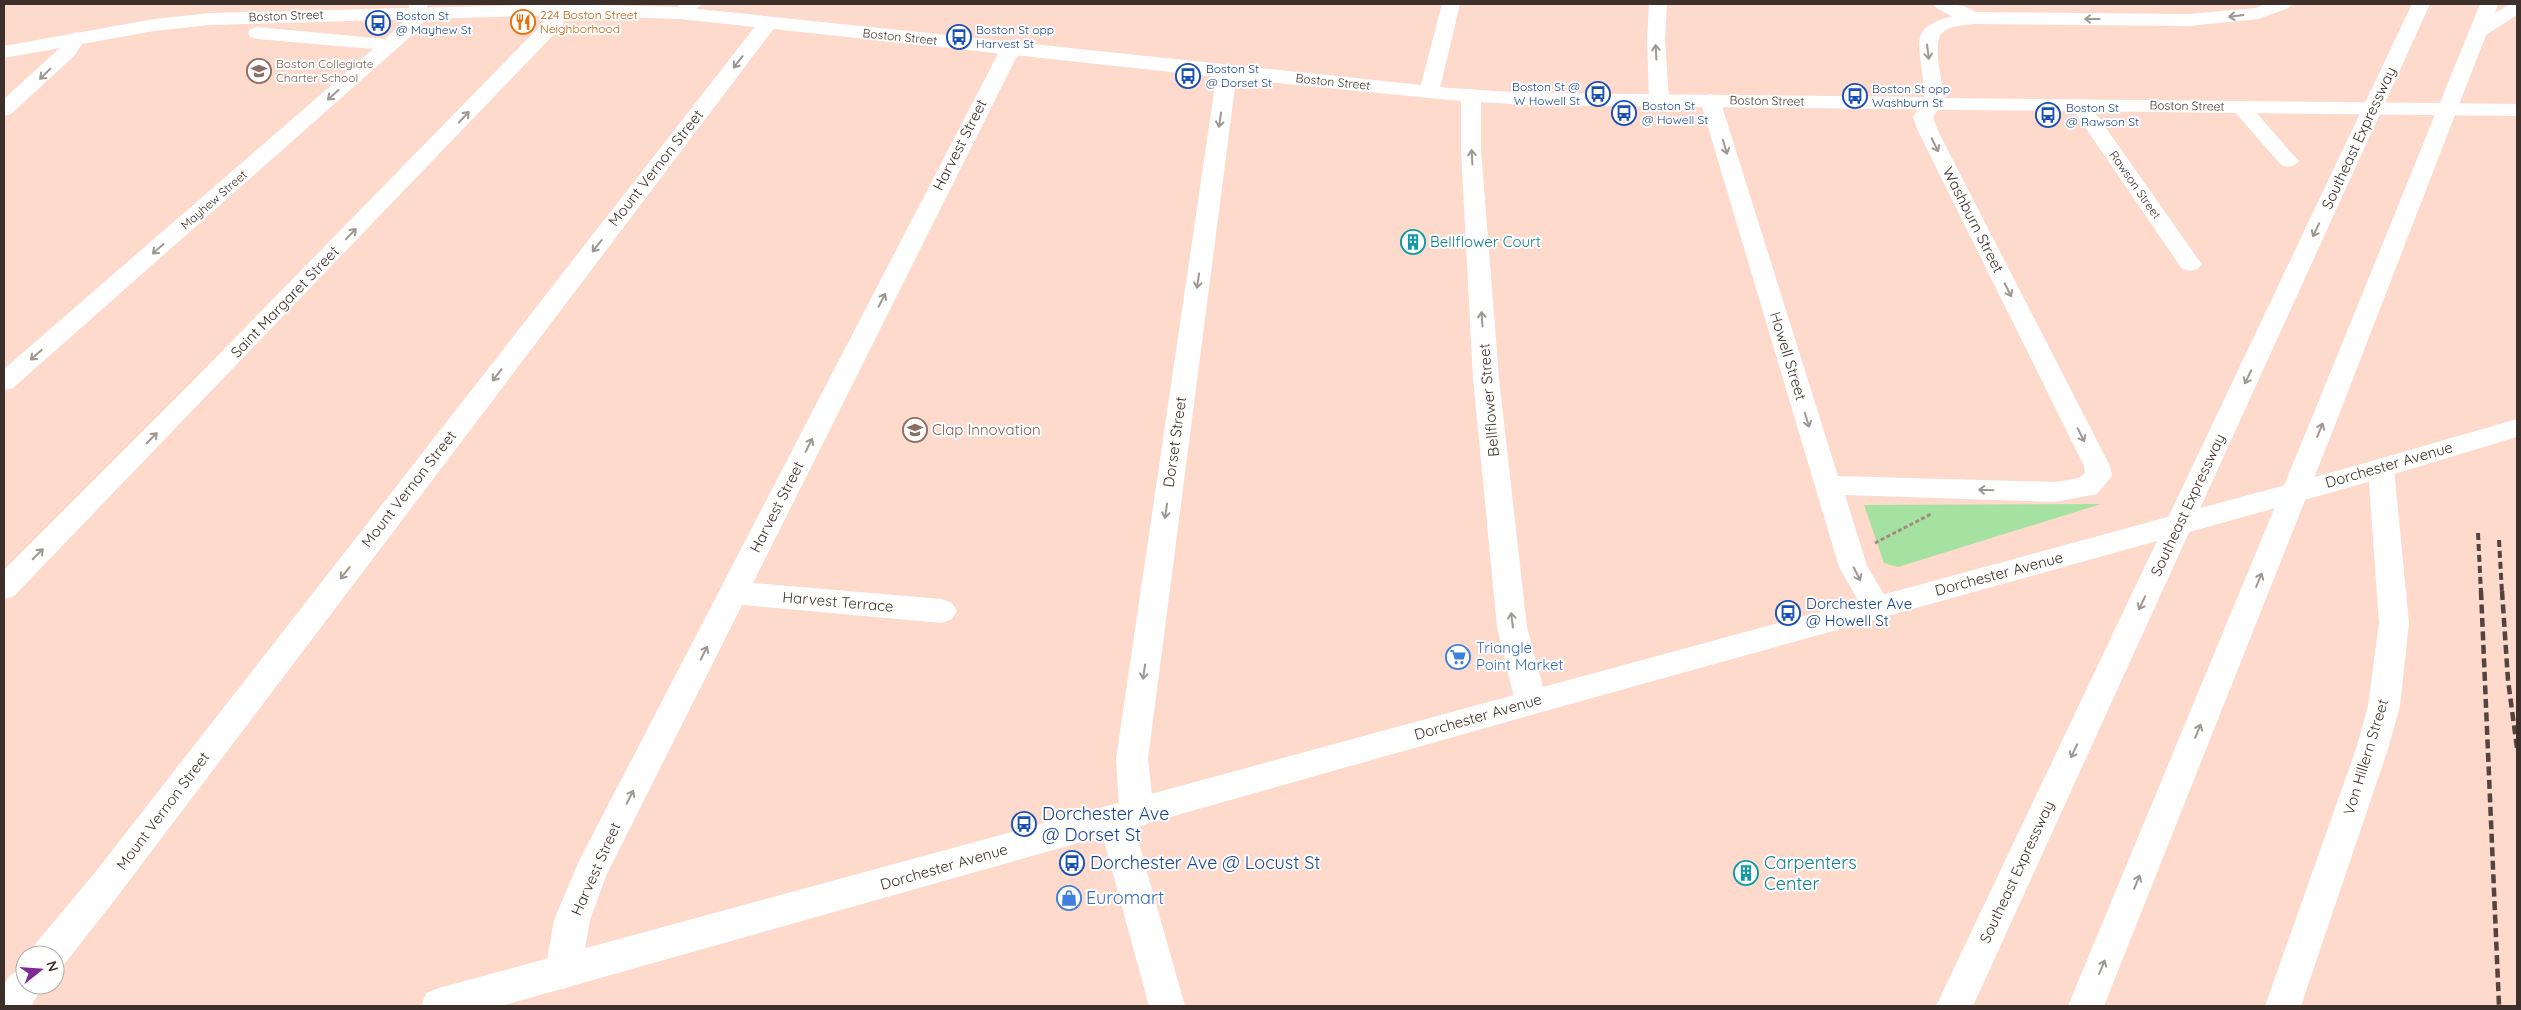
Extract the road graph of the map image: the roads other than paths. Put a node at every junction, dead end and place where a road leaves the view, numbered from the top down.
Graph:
1 (1451, 4) edge
2 (1658, 4) edge
3 (1942, 4) edge
4 (2283, 4) edge
5 (2421, 4) edge
6 (2489, 4) edge
7 (560, 6) edge
8 (2517, 7) edge
9 (418, 8) edge
10 (687, 8) edge
11 (1973, 18) junction
12 (768, 23) junction
13 (2478, 32) junction
14 (258, 33) dead end
15 (77, 38) junction
16 (390, 45) junction
17 (1011, 48) junction
18 (4, 52) edge
19 (1227, 72) junction
20 (1429, 92) junction
21 (1471, 95) junction
22 (1659, 100) junction
23 (1710, 100) junction
24 (1934, 102) junction
25 (2080, 105) junction
26 (2241, 106) junction
27 (4, 110) edge
28 (2517, 110) edge
29 (2288, 161) dead end
30 (2190, 264) dead end
31 (4, 382) edge
32 (2517, 428) edge
33 (2380, 468) junction
34 (1827, 485) junction
35 (4, 588) edge
36 (734, 593) junction
37 (1877, 608) junction
38 (942, 611) dead end
39 (1531, 702) junction
40 (1126, 816) junction
41 (57, 945) edge
42 (563, 972) junction
43 (17, 995) edge
44 (8, 1006) edge
45 (440, 1006) edge
46 (1167, 1006) edge
47 (1954, 1006) edge
48 (2086, 1006) edge
49 (2283, 1006) edge

1 - 20 main road
22 -> 2 main road
3 - 11 main road
4 -> 11 main road, Washburn Street
5 -> 47 main road, Southeast Expressway
6 - 13 main road
7 - 9 main road, Boston Street
7 - 10 main road, Boston Street
35 -> 7 main road, Saint Margaret Street
8 - 13 main road
9 - 15 main road, Boston Street
9 - 16 main road, Mayhew Street
10 - 12 main road, Boston Street
11 -> 24 main road, Washburn Street
12 - 17 main road, Boston Street
12 -> 41 main road, Mount Vernon Street
48 -> 13 main road
14 - 16 main road
15 - 18 main road, Boston Street
15 -> 27 main road
16 -> 31 main road, Mayhew Street
17 - 19 main road, Boston Street
36 -> 17 main road, Harvest Street
19 - 20 main road, Boston Street
19 -> 40 main road, Dorset Street
20 - 21 main road, Boston Street
21 - 22 main road, Boston Street
39 -> 21 main road, Bellflower Street
22 - 23 main road, Boston Street
23 - 24 main road, Boston Street
23 -> 34 main road, Howell Street
24 - 25 main road, Boston Street
24 -> 34 main road, Washburn Street
25 - 26 main road, Boston Street
25 - 30 main road, Rawson Street
26 - 28 main road, Boston Street
26 - 29 main road
32 - 33 main road, Dorchester Avenue
33 - 37 main road, Dorchester Avenue
33 - 49 main road, Von Hillern Street
34 -> 37 main road, Howell Street
36 - 38 main road, Harvest Terrace
42 -> 36 main road, Harvest Street
37 - 39 main road, Dorchester Avenue
39 - 40 main road, Dorchester Avenue
40 - 42 main road, Dorchester Avenue
40 - 46 main road, Dorset Street
42 - 45 main road, Dorchester Avenue
43 - 44 main road

